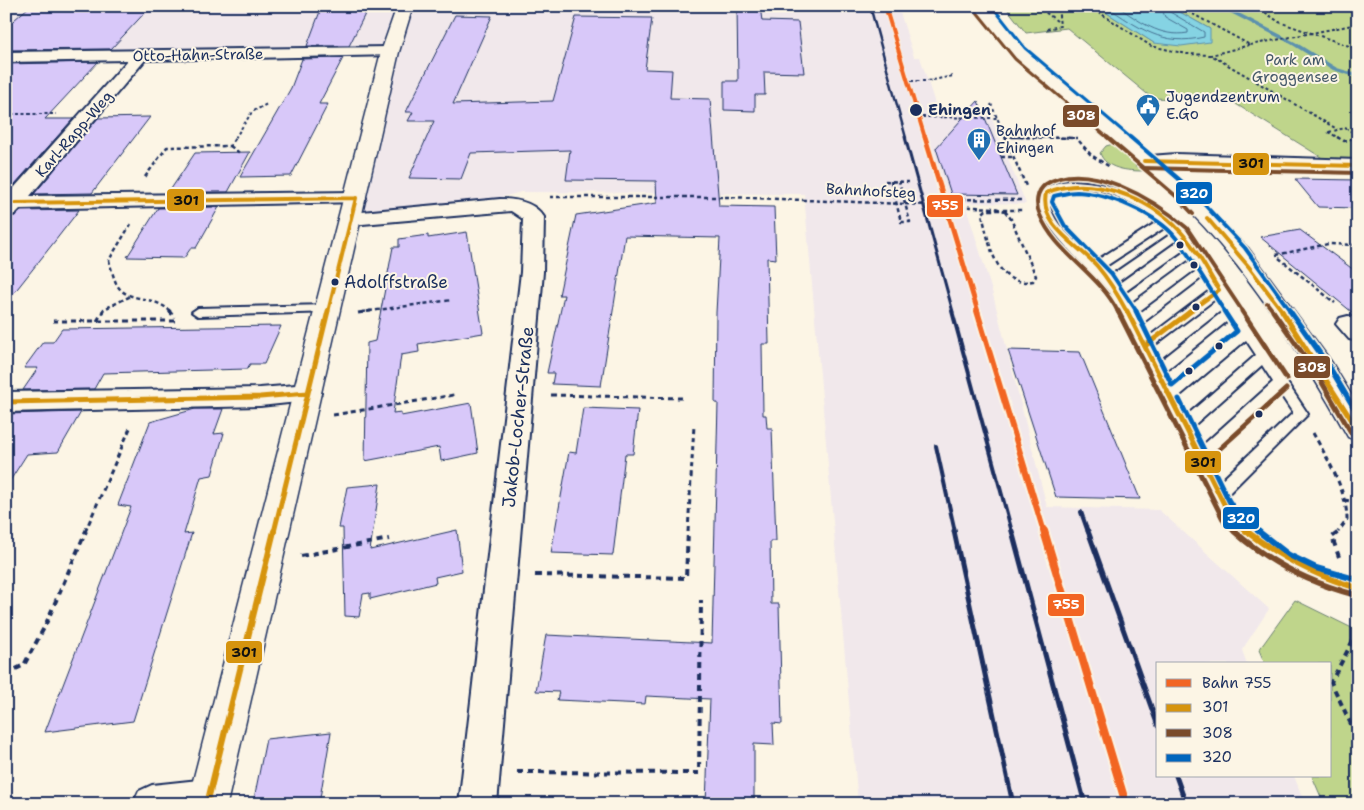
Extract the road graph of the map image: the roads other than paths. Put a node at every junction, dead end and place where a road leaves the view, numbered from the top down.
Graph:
1 (405, 6) edge
2 (982, 6) edge
3 (390, 52) junction
4 (141, 55) junction
5 (6, 57) edge
6 (1144, 161) junction
7 (1358, 166) edge
8 (9, 206) edge
9 (353, 209) junction
10 (1168, 220) junction
11 (1180, 232) junction
12 (1193, 251) junction
13 (1097, 266) junction
14 (1205, 270) junction
15 (1109, 282) junction
16 (1219, 290) junction
17 (1122, 302) junction
18 (1233, 310) junction
19 (198, 312) dead end
20 (328, 313) junction
21 (1133, 324) junction
22 (1247, 332) junction
23 (1145, 346) junction
24 (1263, 356) junction
25 (1157, 371) junction
26 (1281, 383) junction
27 (1170, 397) junction
28 (6, 402) edge
29 (305, 405) junction
30 (1185, 425) junction
31 (1358, 430) edge
32 (1200, 456) junction
33 (1219, 493) junction
34 (1353, 587) edge
35 (208, 801) edge
36 (152, 804) edge
37 (478, 804) edge

1 - 3 street
2 - 6 street
3 - 4 street, Otto-Hahn-Straße
3 - 9 street
4 - 5 street, Otto-Hahn-Straße
4 - 8 street, Karl-Rapp-Weg
6 - 7 street
6 - 31 street
8 - 9 street
9 - 20 street
9 - 37 street, Jakob-Locher-Straße
10 - 11 lane
10 - 13 lane
10 - 13 lane
11 - 12 lane
11 - 15 lane
12 - 14 lane
12 - 17 lane
13 - 15 lane
14 - 16 lane
14 - 21 lane
15 - 17 lane
16 - 18 lane
16 - 23 lane
17 - 21 lane
18 - 22 lane
18 - 25 lane
19 - 20 lane
20 - 29 street
21 - 23 lane
22 - 24 lane
22 - 27 lane
23 - 25 lane
24 - 26 lane
24 - 30 lane
25 - 27 lane
26 - 32 lane
26 - 33 lane
27 - 30 lane
28 - 29 street
29 - 35 street
30 - 32 lane
32 - 33 lane
33 - 34 lane
35 - 36 street

